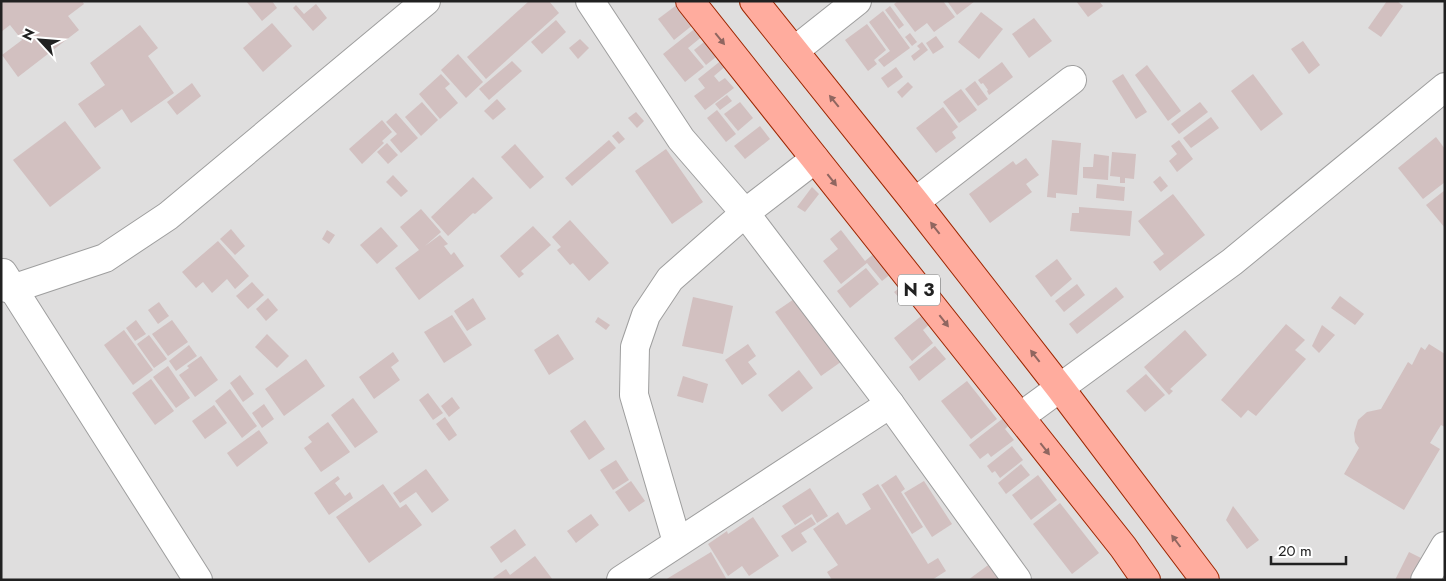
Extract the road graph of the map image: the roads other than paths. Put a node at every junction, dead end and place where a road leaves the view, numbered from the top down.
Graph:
1 (426, 1) edge
2 (590, 1) edge
3 (690, 1) edge
4 (754, 1) edge
5 (857, 1) edge
6 (794, 51) junction
7 (1072, 80) dead end
8 (1445, 87) edge
9 (816, 159) junction
10 (915, 202) junction
11 (745, 214) junction
12 (5, 282) edge
13 (1060, 388) junction
14 (890, 404) junction
15 (1020, 417) junction
16 (678, 542) junction
17 (1445, 546) edge
18 (198, 580) edge
19 (621, 580) edge
20 (1017, 580) edge
21 (1146, 580) edge
22 (1205, 580) edge
23 (1425, 580) edge

1 - 12 street
2 - 11 street
3 -> 9 main road, N 3
4 - 6 main road, N 3
5 - 6 street
10 -> 6 main road, N 3
7 - 10 street
8 - 13 street
9 - 11 street
9 -> 15 main road, N 3
13 -> 10 main road, N 3
11 - 14 street
11 - 16 street
12 - 18 street
13 - 15 street
22 -> 13 main road, N 3
14 - 16 street
14 - 20 street
15 -> 21 main road, N 3
16 - 19 street
17 - 23 street

